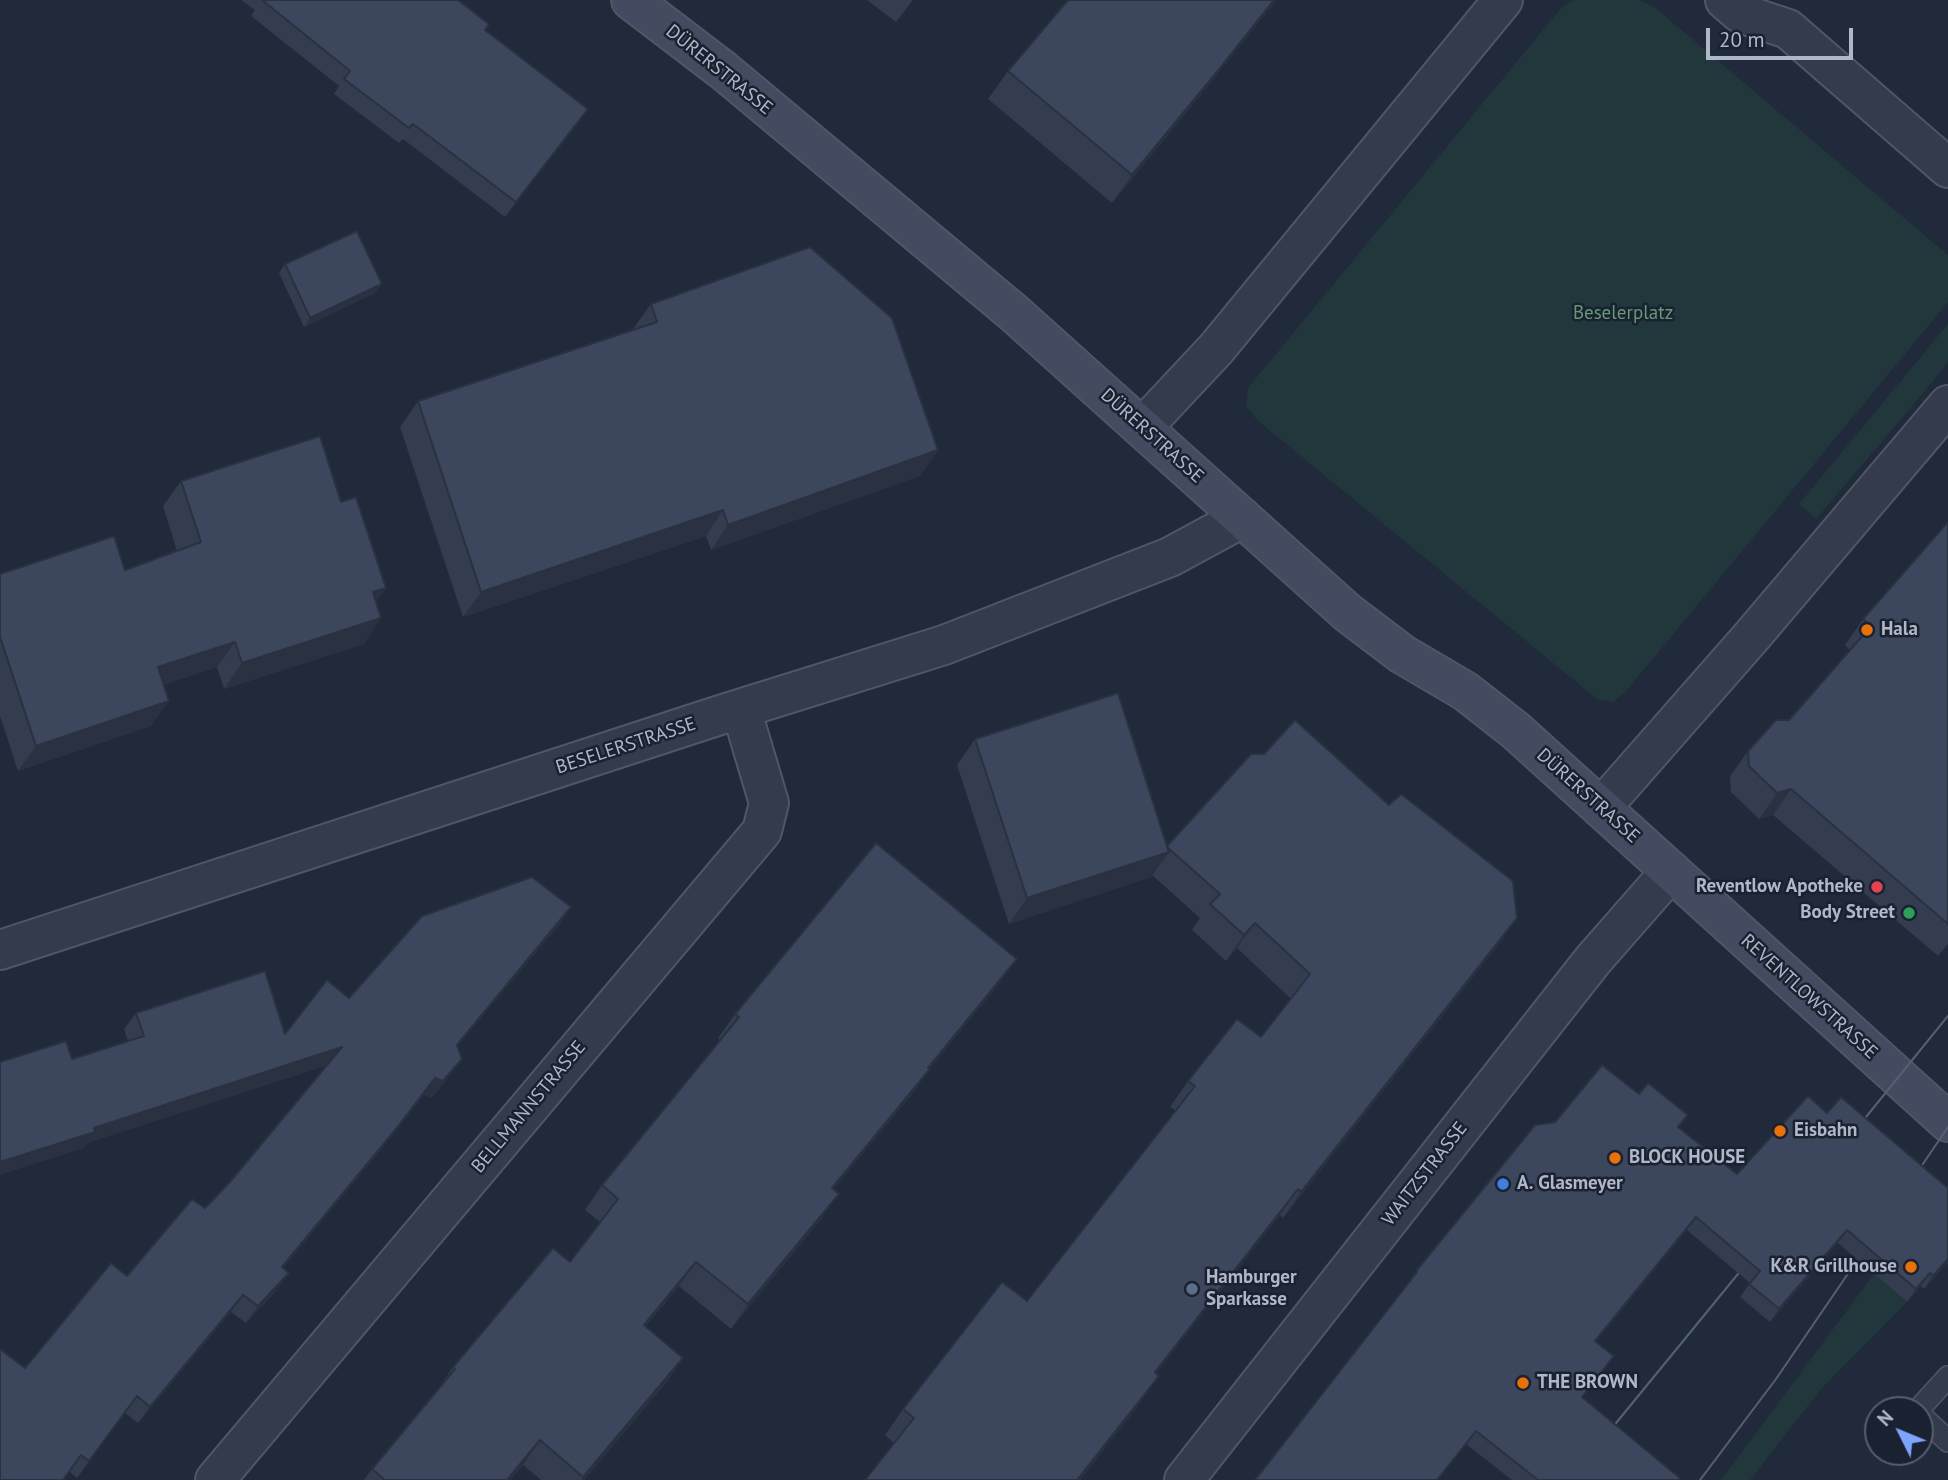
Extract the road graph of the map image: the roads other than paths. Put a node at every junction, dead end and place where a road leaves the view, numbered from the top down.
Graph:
1 (631, 0) edge
2 (1503, 0) edge
3 (1725, 0) edge
4 (1948, 168) edge
5 (1948, 405) edge
6 (1142, 428) junction
7 (1242, 518) junction
8 (741, 709) junction
9 (1601, 808) junction
10 (1671, 872) junction
11 (0, 950) edge
12 (1948, 1122) edge
13 (1948, 1377) edge
14 (1932, 1396) edge
15 (1934, 1427) edge
16 (1948, 1441) edge
17 (215, 1480) edge
18 (1184, 1480) edge

1 - 6 main road, DÜRERSTRASSE
2 - 6 street
3 - 4 street
5 - 9 street
6 - 7 main road, DÜRERSTRASSE
7 - 8 street, BESELERSTRASSE
7 - 9 main road, DÜRERSTRASSE
8 - 11 street, BESELERSTRASSE
8 - 17 street, BELLMANNSTRASSE
9 - 10 main road, DÜRERSTRASSE
10 - 12 main road, REVENTLOWSTRASSE
10 - 18 street, WAITZSTRASSE
13 - 14 lane
15 - 16 lane

